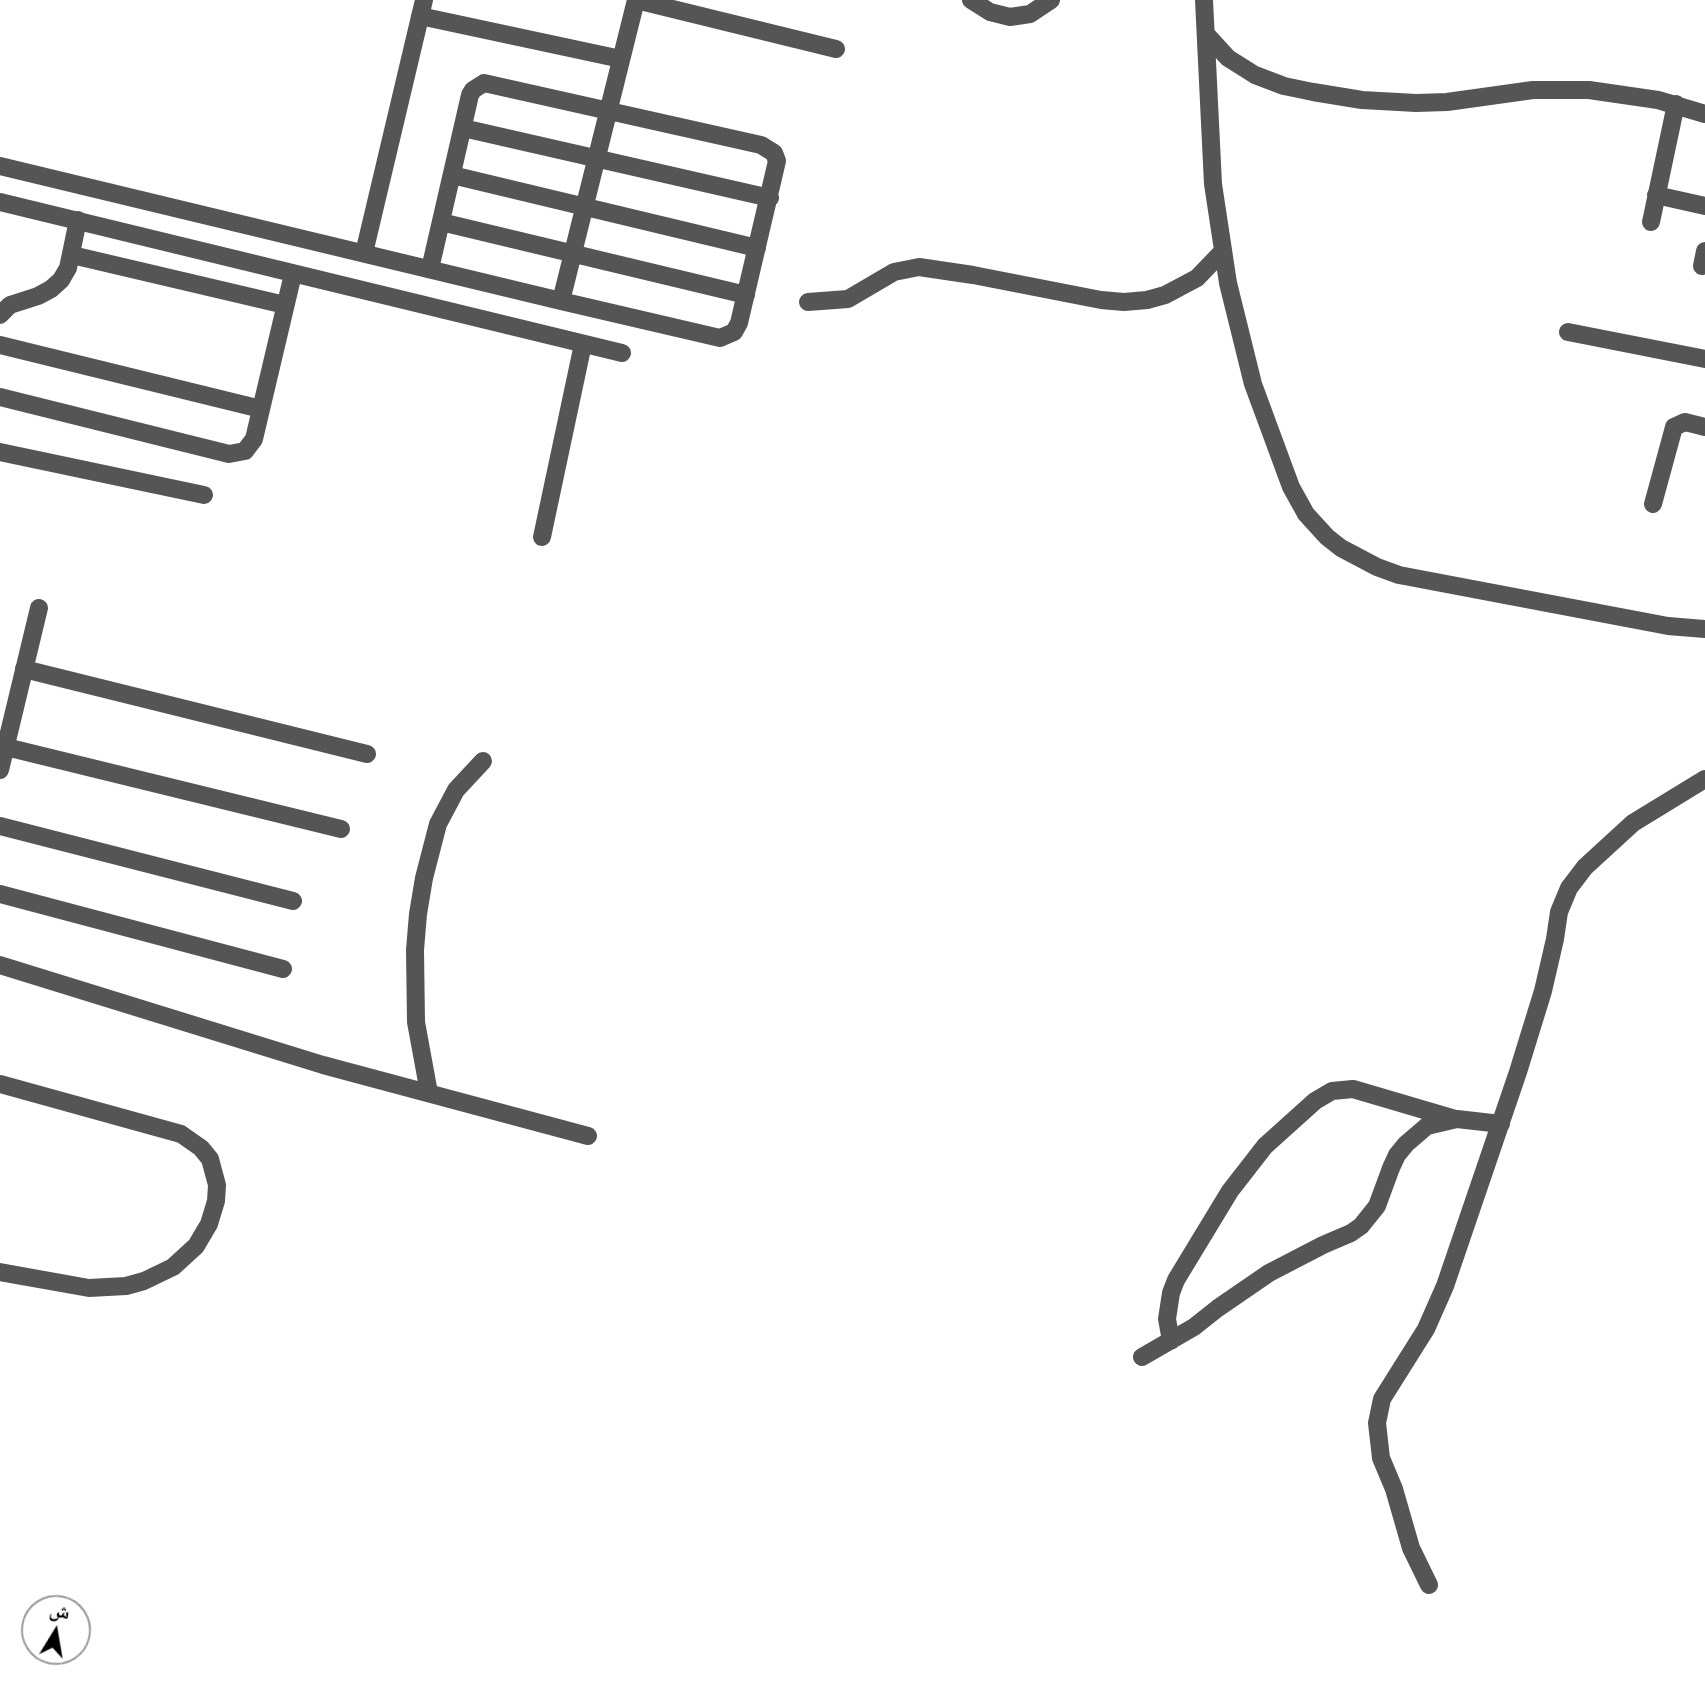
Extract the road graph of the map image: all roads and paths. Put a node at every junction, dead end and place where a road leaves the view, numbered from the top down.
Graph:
1 (636, 0) edge
2 (971, 0) edge
3 (1051, 0) edge
4 (1204, 0) edge
5 (422, 8) edge
6 (1206, 34) junction
7 (836, 49) dead end
8 (621, 59) junction
9 (1676, 104) junction
10 (609, 110) junction
11 (1705, 114) edge
12 (463, 128) junction
13 (596, 159) junction
14 (0, 166) edge
15 (452, 175) junction
16 (1656, 195) junction
17 (770, 198) junction
18 (0, 202) edge
19 (1705, 205) edge
20 (584, 207) junction
21 (78, 220) junction
22 (441, 222) junction
23 (1651, 222) dead end
24 (757, 248) junction
25 (1222, 252) junction
26 (363, 253) junction
27 (573, 254) junction
28 (72, 255) junction
29 (430, 269) junction
30 (293, 274) junction
31 (746, 295) junction
32 (561, 302) junction
33 (808, 302) dead end
34 (285, 306) junction
35 (0, 315) edge
36 (1568, 332) dead end
37 (583, 344) junction
38 (0, 345) edge
39 (622, 353) dead end
40 (1705, 359) edge
41 (0, 397) edge
42 (261, 408) junction
43 (1705, 427) edge
44 (0, 452) edge
45 (204, 495) dead end
46 (1653, 504) dead end
47 (542, 537) dead end
48 (39, 608) dead end
49 (1705, 629) edge
50 (24, 669) junction
51 (5, 735) edge
52 (367, 754) dead end
53 (483, 761) dead end
54 (0, 770) edge
55 (1705, 779) edge
56 (0, 826) edge
57 (341, 829) dead end
58 (0, 894) edge
59 (293, 901) dead end
60 (0, 965) edge
61 (283, 969) dead end
62 (0, 1084) edge
63 (429, 1093) junction
64 (1457, 1119) junction
65 (1501, 1124) junction
66 (589, 1136) dead end
67 (0, 1272) edge
68 (1171, 1340) junction
69 (1142, 1357) dead end
70 (1429, 1585) dead end

1 - 7 street
1 - 8 street
2 - 3 street
4 - 6 street
5 - 8 street
5 - 26 street
6 - 9 street
6 - 25 street
8 - 10 street
9 - 11 street
9 - 16 street
10 - 12 street
10 - 13 street
10 - 17 street
12 - 13 street
12 - 15 street
13 - 17 street
13 - 20 street
14 - 26 street
15 - 20 street
15 - 22 street
16 - 19 street
16 - 23 street
17 - 24 street
18 - 21 street
20 - 24 street
20 - 27 street
21 - 28 street
21 - 30 street
22 - 27 street
22 - 29 street
24 - 31 street
25 - 33 street
25 - 49 street
26 - 29 street
27 - 31 street
27 - 32 street
28 - 34 street
28 - 35 street
29 - 32 street
30 - 34 street
30 - 37 street
31 - 32 street
34 - 42 street
36 - 40 street
37 - 39 street
37 - 47 street
38 - 42 street
41 - 42 street
43 - 46 street
44 - 45 street
48 - 50 street
50 - 51 street
50 - 52 street
51 - 54 street
51 - 57 street
53 - 63 street
55 - 65 street
56 - 59 street
58 - 61 street
60 - 63 street
62 - 67 street
63 - 66 street
64 - 65 street
64 - 68 street
64 - 68 street
65 - 70 street
68 - 69 street

